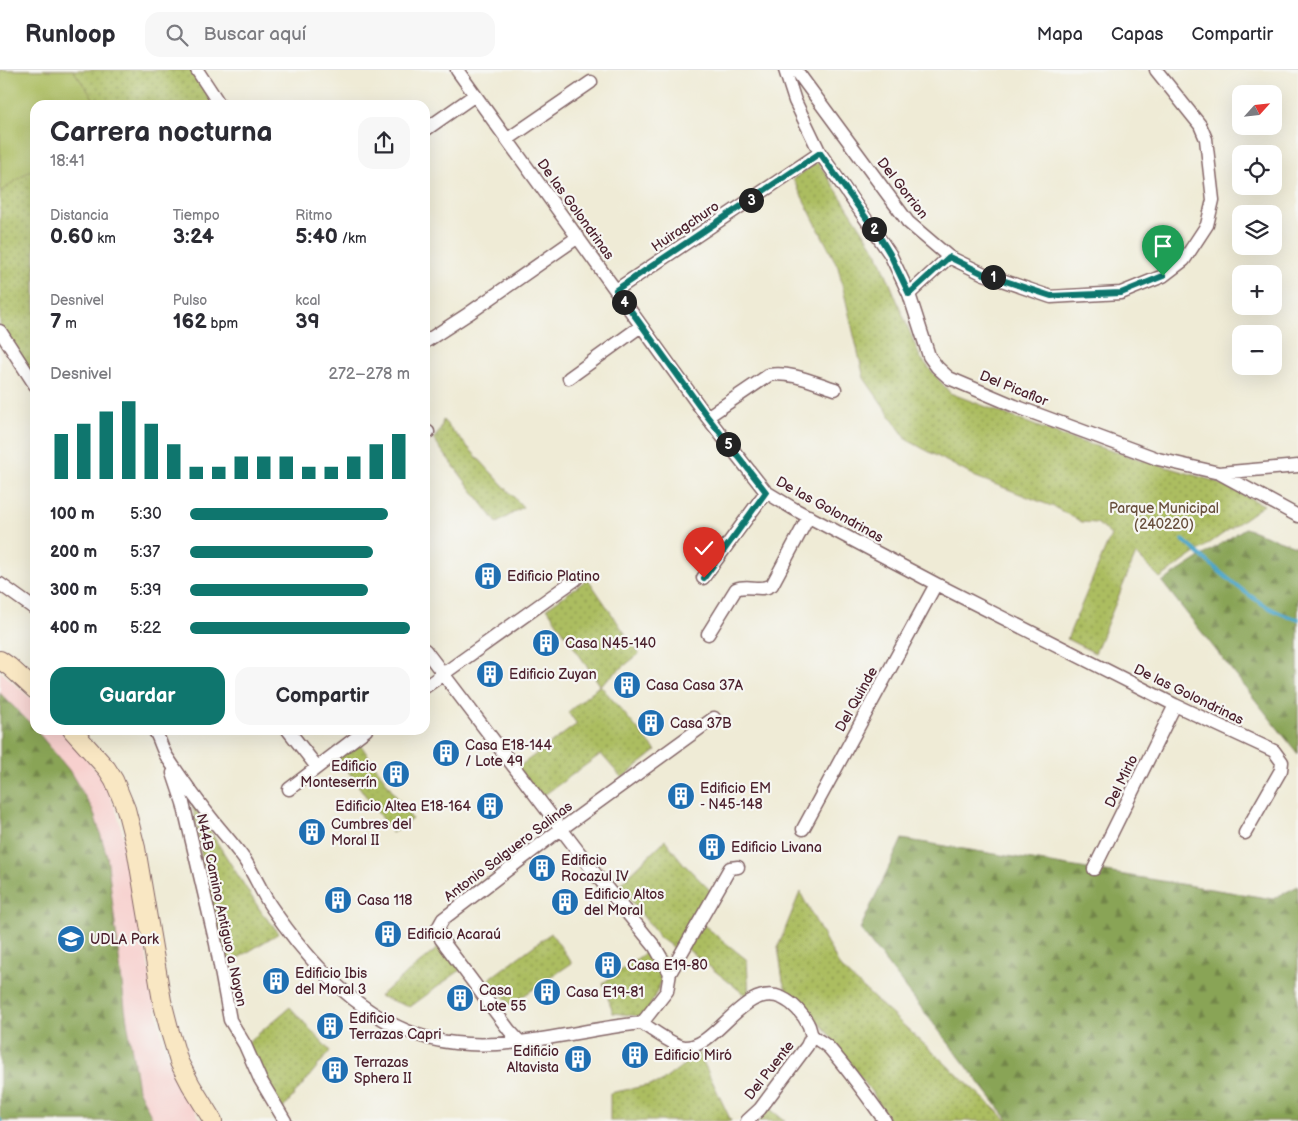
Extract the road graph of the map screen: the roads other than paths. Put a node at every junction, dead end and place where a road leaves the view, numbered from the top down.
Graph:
1 (197, 70) edge
2 (457, 70) edge
3 (785, 70) edge
4 (796, 70) edge
5 (1156, 70) edge
6 (591, 82) dead end
7 (475, 95) junction
8 (217, 100) edge
9 (430, 126) edge
10 (508, 139) junction
11 (820, 153) junction
12 (578, 237) junction
13 (949, 257) junction
14 (616, 290) junction
15 (909, 294) junction
16 (642, 326) junction
17 (0, 331) edge
18 (430, 339) edge
19 (30, 378) edge
20 (569, 378) dead end
21 (835, 389) dead end
22 (707, 416) junction
23 (1298, 466) edge
24 (1220, 473) junction
25 (766, 492) junction
26 (809, 516) junction
27 (1298, 516) edge
28 (704, 578) dead end
29 (576, 579) dead end
30 (0, 584) edge
31 (936, 584) junction
32 (30, 605) edge
33 (708, 634) dead end
34 (430, 656) edge
35 (0, 660) edge
36 (444, 674) junction
37 (430, 684) edge
38 (30, 685) edge
39 (1175, 705) junction
40 (714, 718) dead end
41 (76, 735) edge
42 (158, 735) edge
43 (292, 735) edge
44 (359, 735) edge
45 (166, 755) junction
46 (316, 767) junction
47 (289, 789) dead end
48 (562, 829) junction
49 (803, 829) dead end
50 (1245, 833) dead end
51 (738, 867) dead end
52 (1094, 870) dead end
53 (670, 972) junction
54 (642, 1023) junction
55 (812, 1035) junction
56 (520, 1042) junction
57 (213, 1121) edge
58 (285, 1121) edge
59 (747, 1121) edge
60 (885, 1121) edge

1 - 8 street
2 - 7 street, De las Golondrinas
3 - 11 street, Del Picaflor
4 - 13 street, Del Gorrion
5 - 13 street, Del Gorrion
6 - 10 street
7 - 9 street
7 - 10 street, De las Golondrinas
10 - 12 street, De las Golondrinas
11 - 14 street, Huiragchuro
11 - 15 street, Del Picaflor
12 - 14 street, De las Golondrinas
12 - 18 street
13 - 15 street
14 - 16 street, De las Golondrinas
15 - 24 street, Del Picaflor
16 - 20 street
16 - 22 street, De las Golondrinas
17 - 19 street
21 - 22 street
22 - 25 street, De las Golondrinas
23 - 24 street
24 - 27 street
25 - 26 street, De las Golondrinas
25 - 28 street
26 - 31 street, De las Golondrinas
26 - 33 street
29 - 36 street
30 - 32 street
31 - 39 street, De las Golondrinas
31 - 49 street, Del Quinde
34 - 36 street
35 - 38 street
36 - 37 street
36 - 48 street
39 - 50 street, De las Golondrinas
39 - 52 street, Del Mirlo
40 - 48 street, Antonio Salguero Salinas
41 - 57 street
42 - 45 street
43 - 46 street
44 - 46 street
45 - 56 street
45 - 58 street, N44B Camino Antiguo a Nayon
46 - 47 street
48 - 53 street
48 - 56 street, Antonio Salguero Salinas
51 - 53 street
53 - 54 street
54 - 55 street
54 - 56 street
55 - 59 street, Del Puente
55 - 60 street

